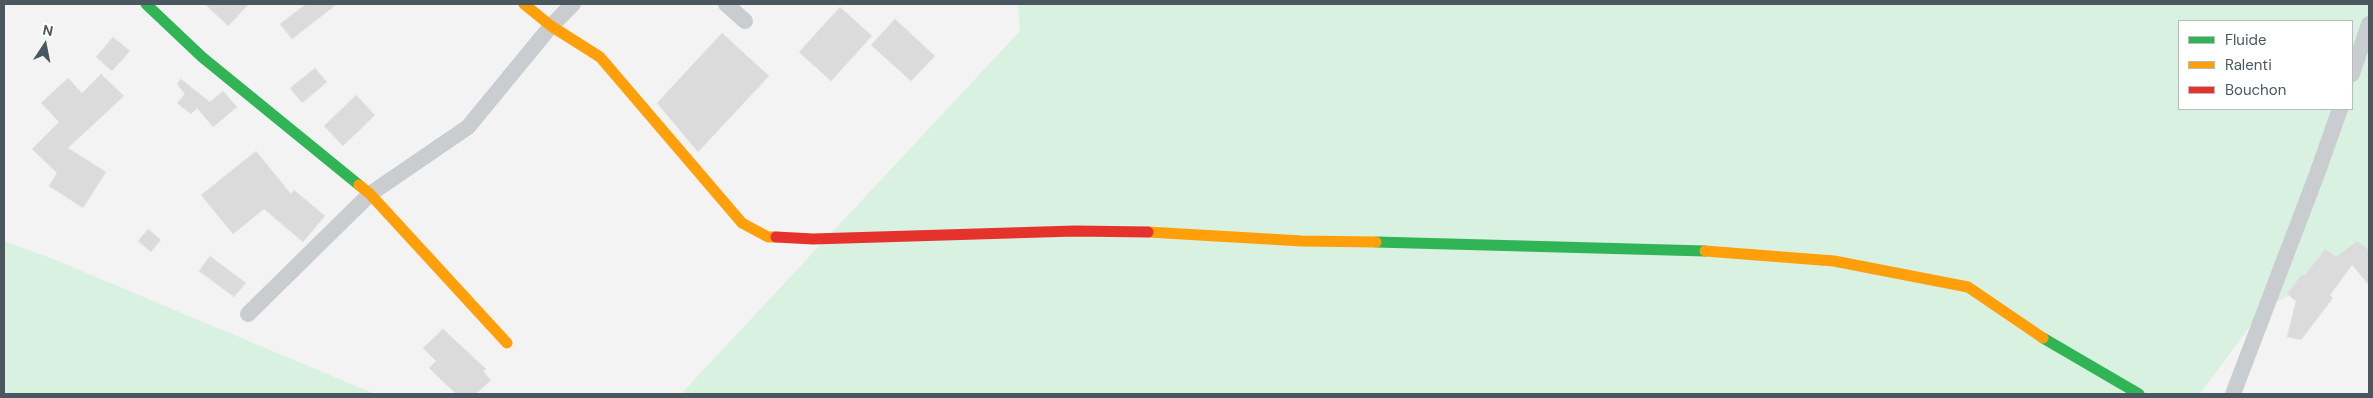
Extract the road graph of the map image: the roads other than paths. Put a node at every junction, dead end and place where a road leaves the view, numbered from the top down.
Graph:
1 (146, 4) edge
2 (524, 4) edge
3 (573, 4) edge
4 (726, 4) edge
5 (745, 21) dead end
6 (2369, 24) edge
7 (551, 26) junction
8 (2353, 71) edge
9 (2340, 110) edge
10 (370, 194) junction
11 (248, 314) dead end
12 (507, 343) dead end
13 (2139, 394) edge
14 (2233, 394) edge

1 - 10 street
2 - 7 street
3 - 7 street
4 - 5 street
6 - 8 street
7 - 10 street
7 - 13 street
9 - 14 street
10 - 11 street
10 - 12 street

